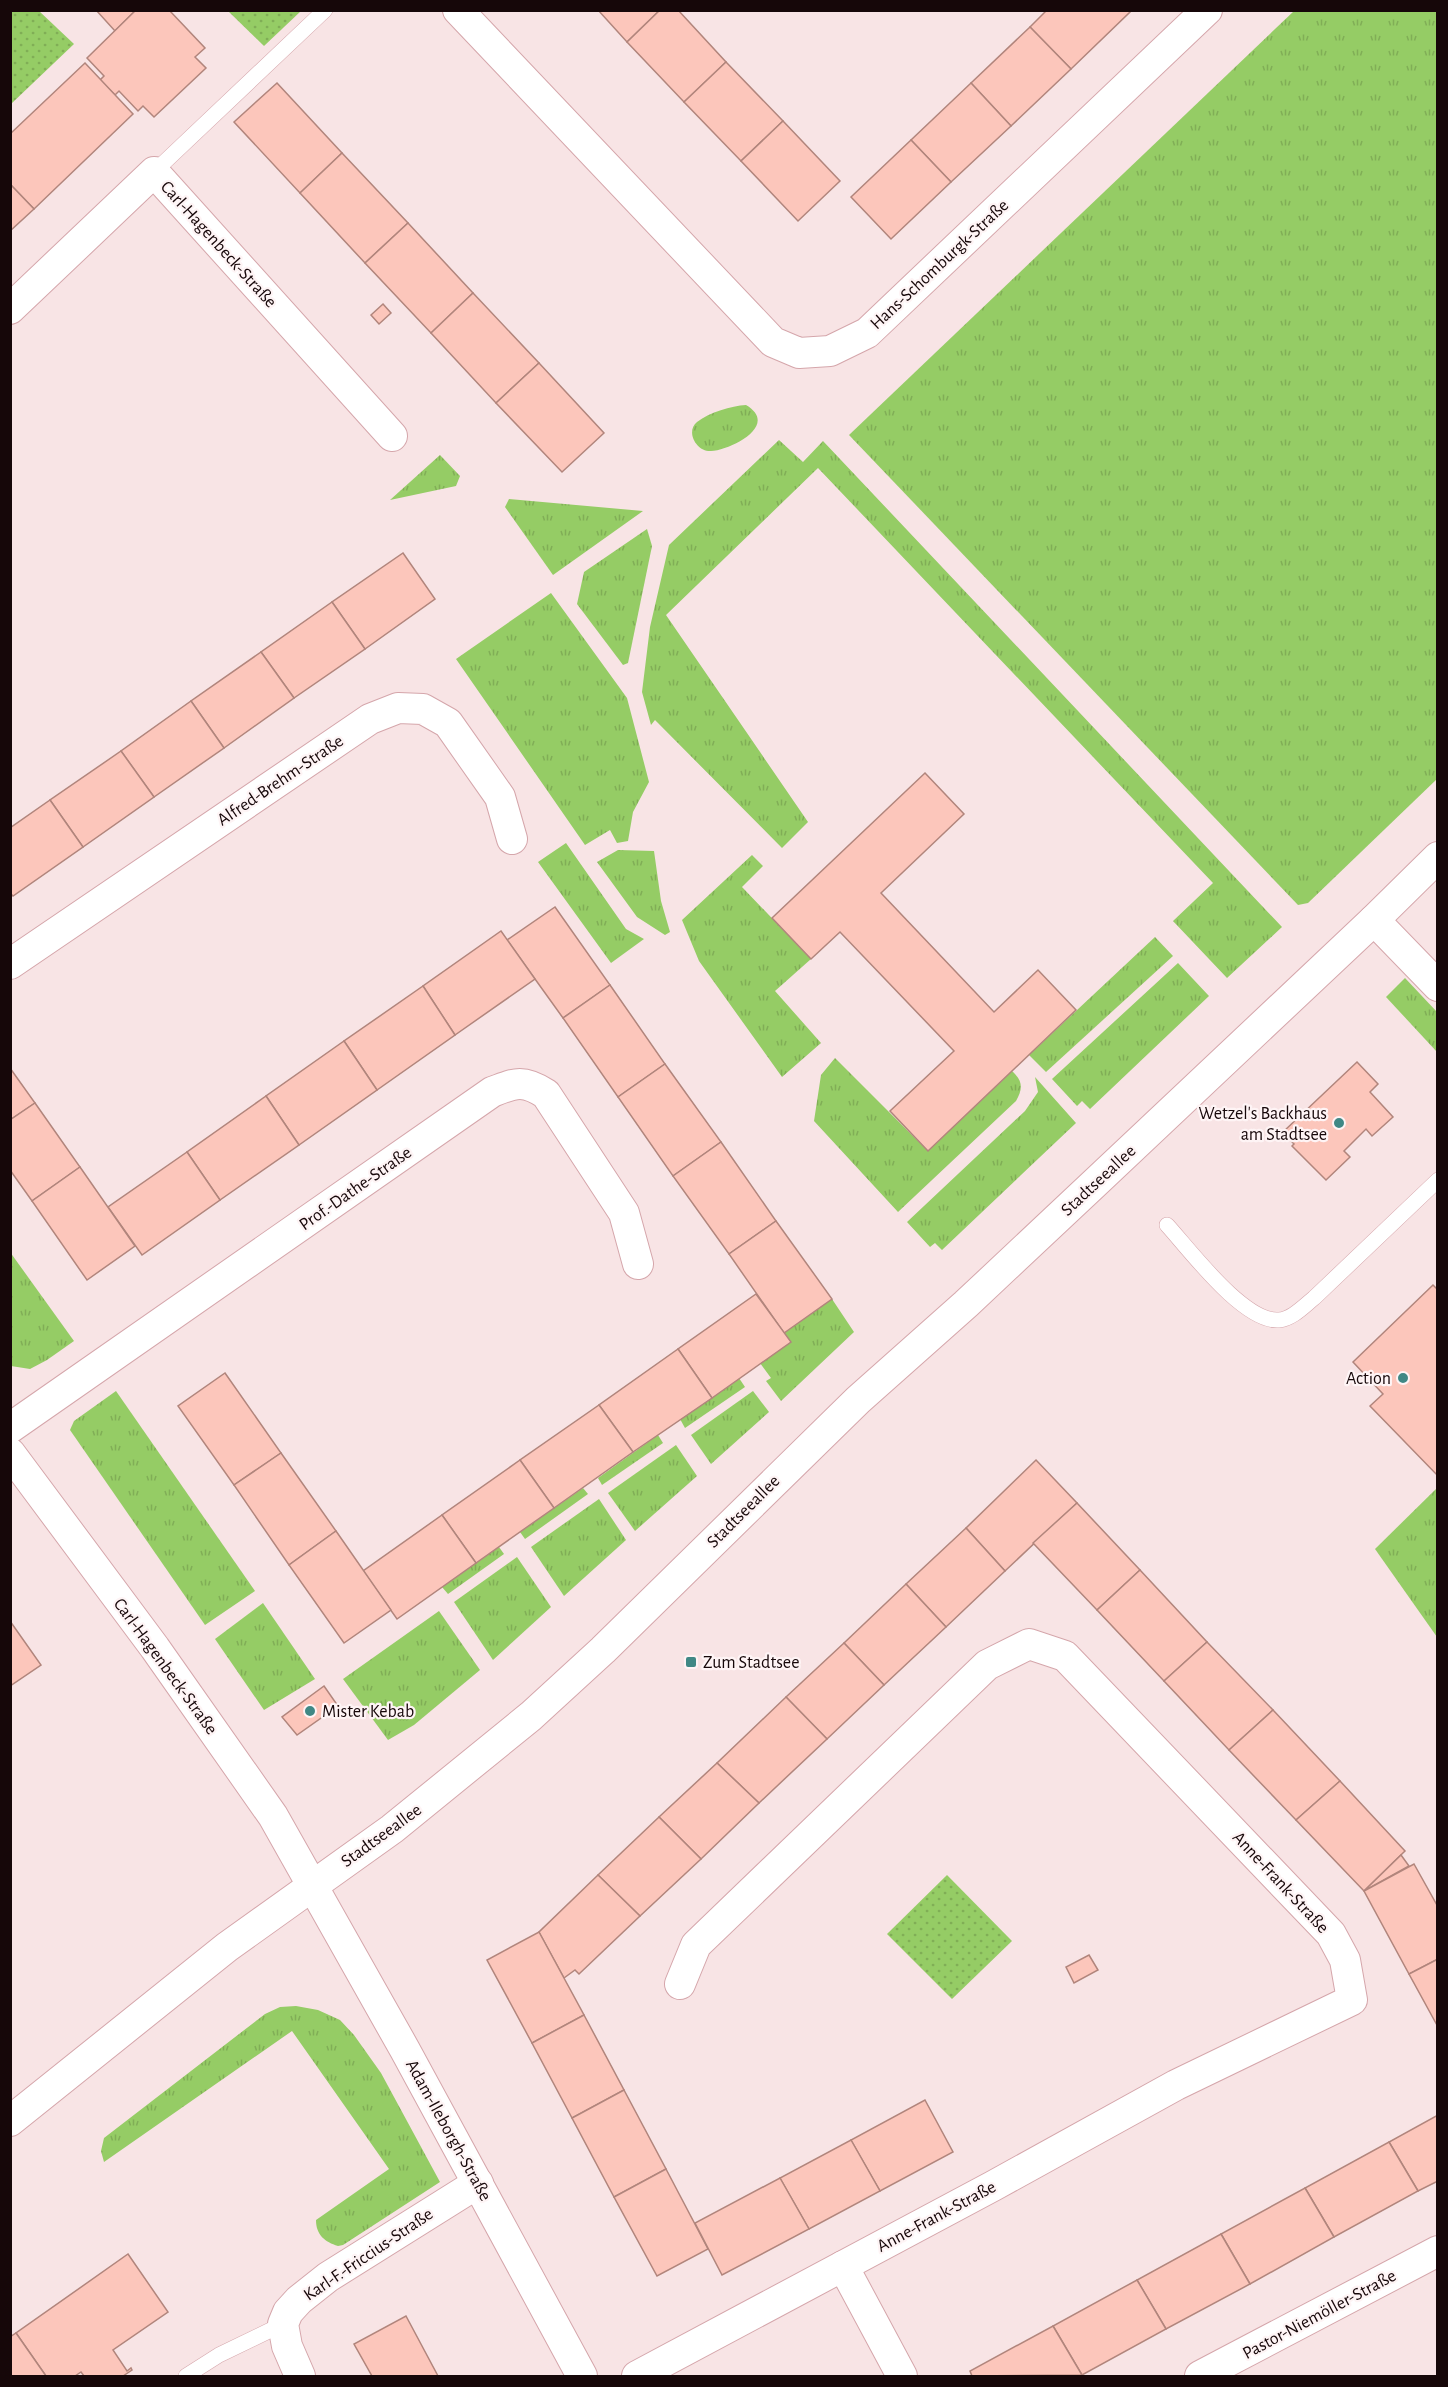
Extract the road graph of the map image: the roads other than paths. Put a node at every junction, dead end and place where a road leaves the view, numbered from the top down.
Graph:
1 (325, 10) edge
2 (458, 10) edge
3 (1207, 10) edge
4 (154, 172) junction
5 (10, 309) edge
6 (392, 436) dead end
7 (512, 839) dead end
8 (1437, 857) edge
9 (1374, 920) junction
10 (10, 963) edge
11 (1437, 986) edge
12 (1437, 1180) edge
13 (1167, 1225) dead end
14 (638, 1264) dead end
15 (10, 1428) edge
16 (10, 1453) edge
17 (312, 1886) junction
18 (680, 1984) dead end
19 (10, 2121) edge
20 (478, 2182) junction
21 (1437, 2251) edge
22 (843, 2266) junction
23 (283, 2324) junction
24 (186, 2376) edge
25 (300, 2376) edge
26 (582, 2376) edge
27 (637, 2376) edge
28 (902, 2376) edge
29 (1200, 2376) edge

1 - 4 lane
2 - 3 street, Hans-Schomburgk-Straße
4 - 5 street, Carl-Hagenbeck-Straße
4 - 6 street, Carl-Hagenbeck-Straße
7 - 10 street, Alfred-Brehm-Straße
8 - 9 street, Stadtseeallee
9 - 11 street
9 - 17 street, Stadtseeallee
12 - 13 lane
14 - 15 street, Prof.-Dathe-Straße
16 - 17 street, Carl-Hagenbeck-Straße
17 - 19 street, Stadtseeallee
17 - 20 street, Adam-Ileborgh-Straße
18 - 22 street, Anne-Frank-Straße
20 - 23 street, Karl-F.-Friccius-Straße
20 - 26 street, Adam-Ileborgh-Straße
21 - 29 street, Pastor-Niemöller-Straße
22 - 27 street, Anne-Frank-Straße
22 - 28 street
23 - 24 lane
23 - 25 street

